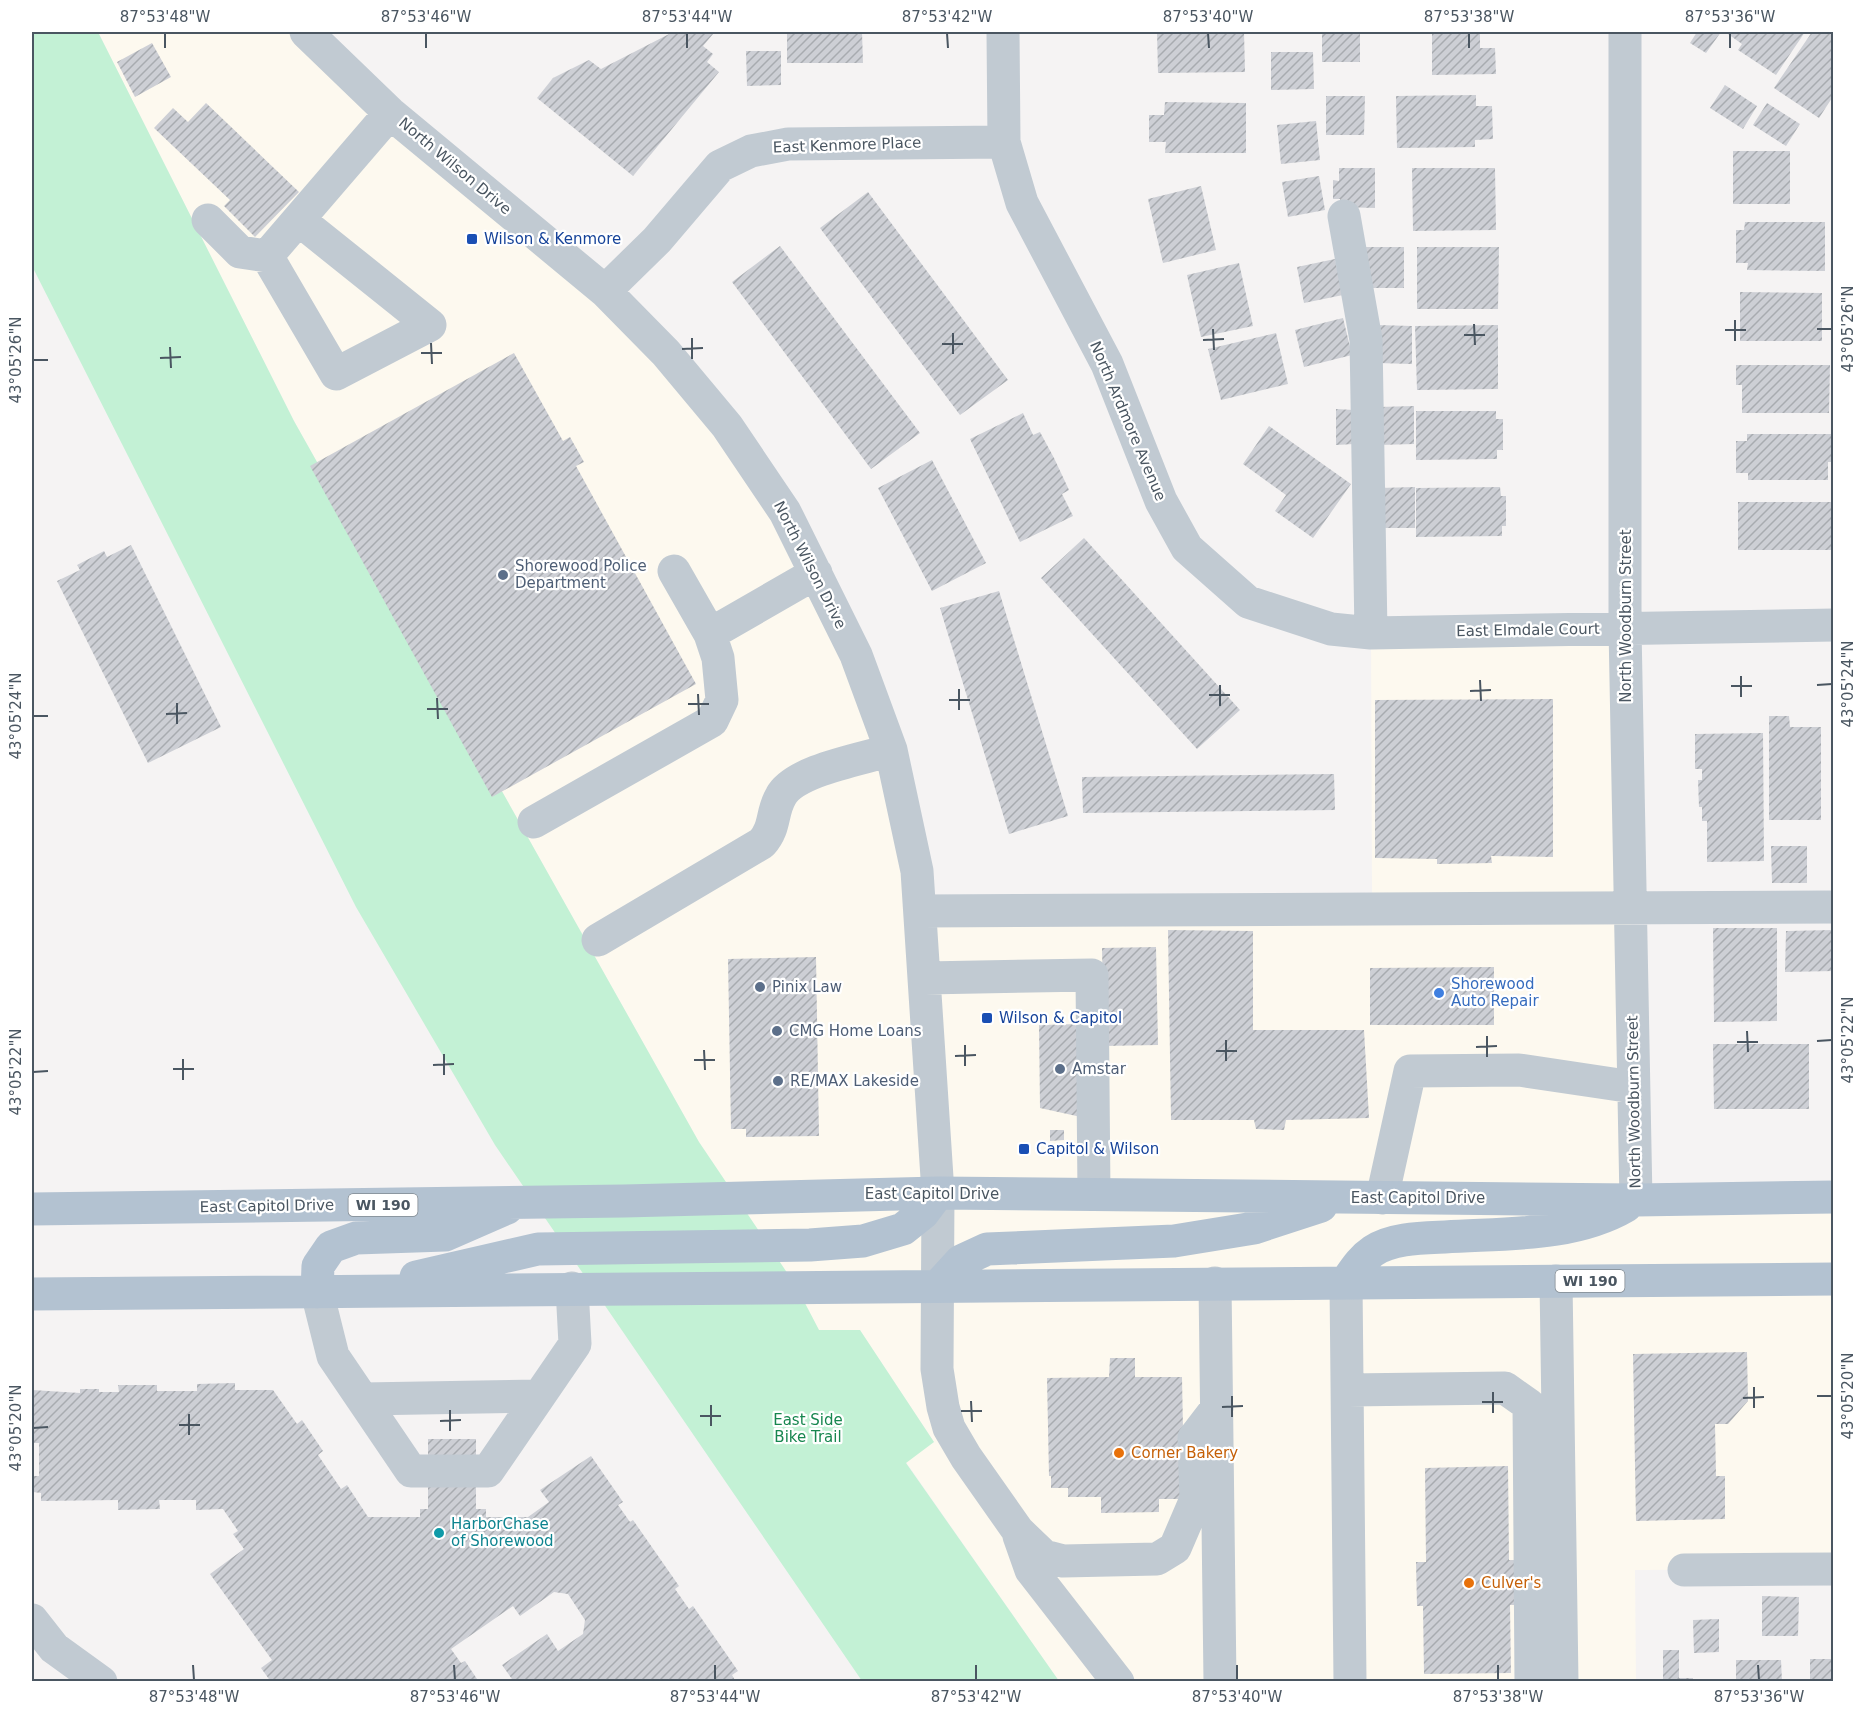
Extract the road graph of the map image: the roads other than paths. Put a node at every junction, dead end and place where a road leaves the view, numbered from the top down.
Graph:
1 (306, 32) edge
2 (1003, 32) edge
3 (1625, 32) edge
4 (390, 113) junction
5 (1004, 142) junction
6 (1344, 216) dead end
7 (207, 220) dead end
8 (299, 220) junction
9 (267, 256) junction
10 (605, 291) junction
11 (674, 571) dead end
12 (816, 573) junction
13 (1833, 625) edge
14 (1625, 628) junction
15 (1331, 629) joint
16 (1371, 633) junction
17 (710, 634) junction
18 (891, 750) junction
19 (534, 822) dead end
20 (1833, 906) edge
21 (1630, 909) junction
22 (921, 911) junction
23 (598, 940) dead end
24 (926, 978) junction
25 (1634, 1087) junction
26 (938, 1193) junction
27 (1094, 1194) junction
28 (1833, 1197) edge
29 (1348, 1198) junction
30 (1382, 1198) junction
31 (1636, 1200) junction
32 (520, 1203) junction
33 (32, 1209) edge
34 (1833, 1279) edge
35 (1556, 1281) junction
36 (1346, 1282) junction
37 (1215, 1283) junction
38 (938, 1286) junction
39 (572, 1288) junction
40 (317, 1292) junction
41 (352, 1292) junction
42 (32, 1294) edge
43 (1348, 1390) junction
44 (539, 1396) junction
45 (1544, 1398) junction
46 (363, 1399) junction
47 (1217, 1407) junction
48 (1018, 1531) junction
49 (1833, 1569) edge
50 (1684, 1570) dead end
51 (32, 1620) edge
52 (101, 1682) edge
53 (1118, 1682) edge
54 (1220, 1682) edge
55 (1350, 1682) edge
56 (1531, 1682) edge
57 (1562, 1682) edge

1 - 4 street, North Wilson Drive
2 - 5 street, North Ardmore Avenue
3 - 14 street, North Woodburn Street
4 - 8 street
4 - 10 street, North Wilson Drive
5 - 10 street, East Kenmore Place
5 - 15 street, North Ardmore Avenue
6 - 16 street
7 - 9 street
8 - 9 street
8 - 9 street
10 - 12 street, North Wilson Drive
11 - 17 street
12 - 17 street
12 - 18 street, North Wilson Drive
13 - 14 street, East Elmdale Court
14 - 16 street, East Elmdale Court
14 - 21 street, North Woodburn Street
15 - 16 street, East Elmdale Court
17 - 19 street
18 - 22 street, North Wilson Drive
18 - 23 street
20 - 21 street
21 - 22 street
21 - 25 street, North Woodburn Street
22 - 24 street, North Wilson Drive
24 - 26 street, North Wilson Drive
24 - 27 street
25 - 30 street
25 - 31 street, North Woodburn Street
26 - 27 main road, East Capitol Drive / WI 190
26 - 32 main road, East Capitol Drive / WI 190
26 - 38 street, North Wilson Drive
26 - 41 main road
27 - 29 main road, East Capitol Drive / WI 190
28 - 31 main road, East Capitol Drive / WI 190
29 - 30 main road, East Capitol Drive / WI 190
29 - 38 main road
30 - 31 main road, East Capitol Drive / WI 190
31 - 36 main road
32 - 33 main road, East Capitol Drive / WI 190
32 - 40 main road
34 - 35 main road, WI 190
35 - 36 main road, WI 190
35 - 45 street
36 - 37 main road, WI 190
36 - 43 street
37 - 38 main road, WI 190
37 - 47 street
38 - 39 main road, WI 190
38 - 48 street, North Wilson Drive
39 - 41 main road, WI 190
39 - 44 street
40 - 41 main road, WI 190
40 - 42 main road, WI 190
40 - 46 street
43 - 45 street
43 - 55 street
44 - 46 street
44 - 46 street
45 - 56 street
45 - 57 street
47 - 48 street
47 - 54 street
48 - 53 street
49 - 50 street
51 - 52 street

